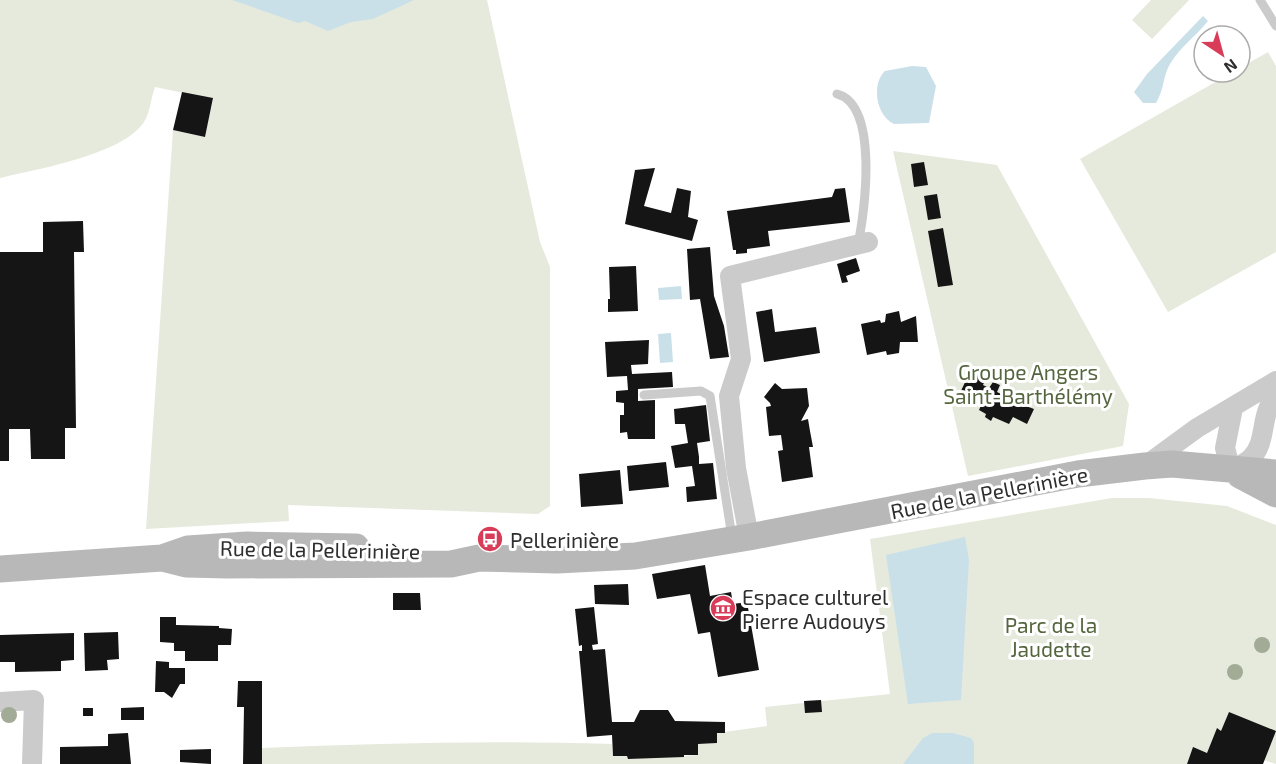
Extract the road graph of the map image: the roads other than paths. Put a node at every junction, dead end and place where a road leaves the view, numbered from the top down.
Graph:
1 (1260, 0) edge
2 (1276, 26) edge
3 (837, 94) dead end
4 (863, 243) joint
5 (1276, 381) edge
6 (644, 395) dead end
7 (1276, 397) edge
8 (1233, 408) junction
9 (1260, 442) junction
10 (1145, 466) junction
11 (1230, 470) junction
12 (1276, 473) edge
13 (1276, 494) edge
14 (741, 538) junction
15 (0, 569) edge
16 (0, 702) edge
17 (32, 764) edge

1 - 2 lane
3 - 4 lane
4 - 14 street
5 - 8 street
6 - 14 lane
7 - 9 street
8 - 10 street
8 - 11 street
9 - 11 street
9 - 12 street
10 - 11 street, Rue de la Pellerinière
10 - 14 street, Rue de la Pellerinière
11 - 12 street, Rue de la Pellerinière
11 - 13 street
14 - 15 street, Rue de la Pellerinière
16 - 17 street

